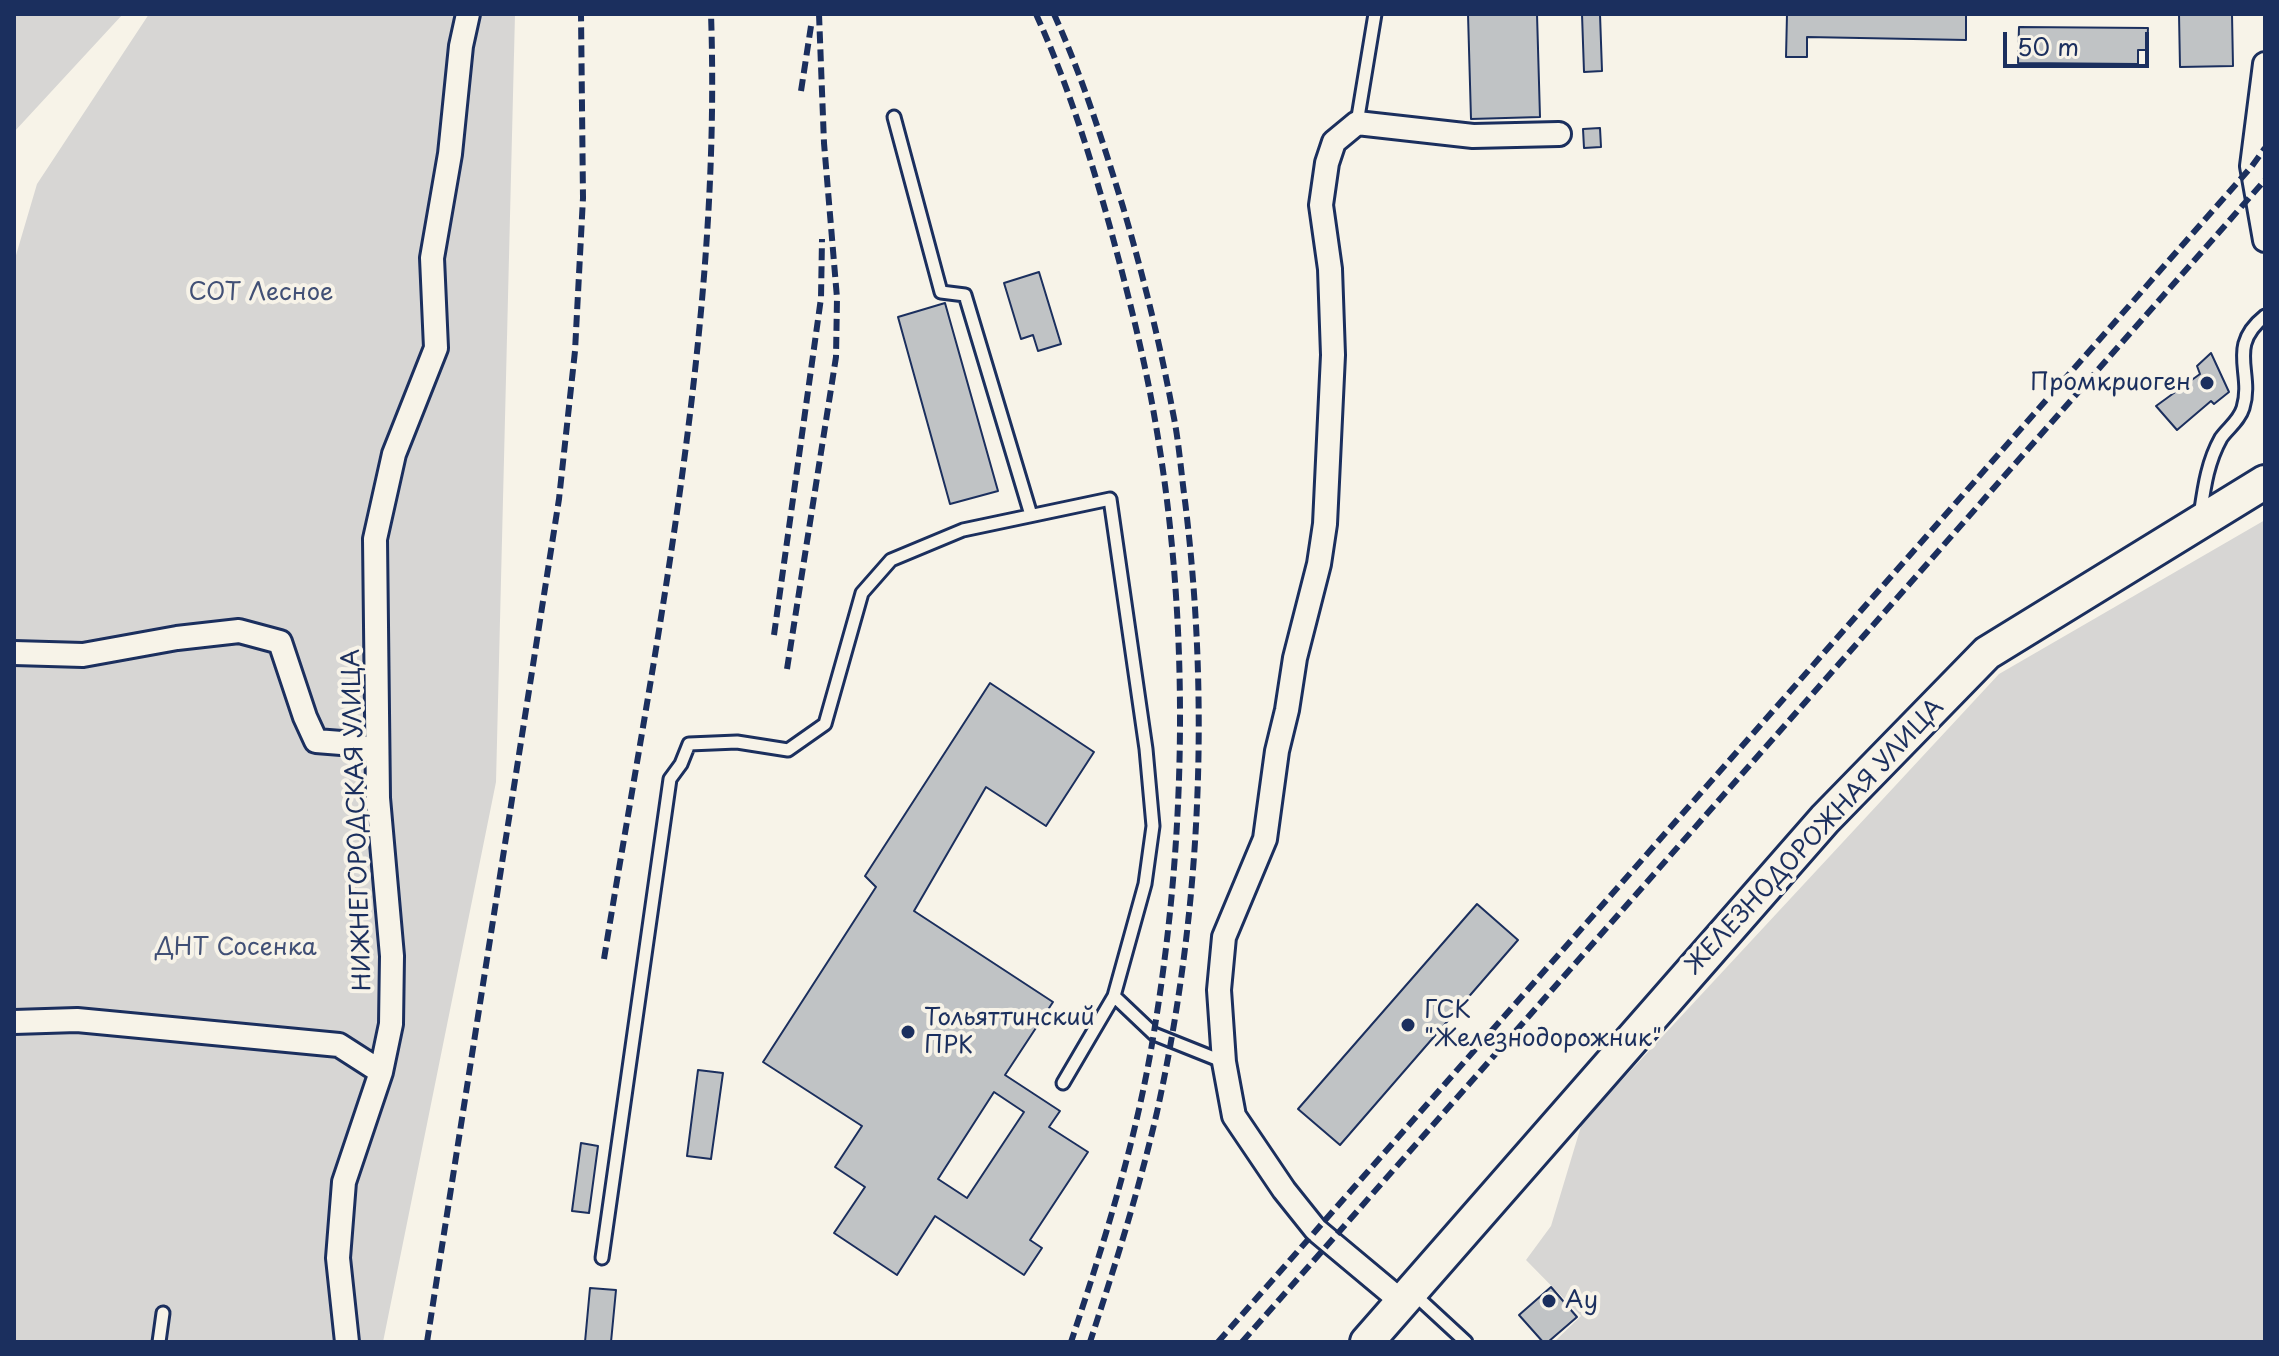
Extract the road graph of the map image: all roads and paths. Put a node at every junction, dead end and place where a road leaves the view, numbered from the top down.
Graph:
1 (468, 14) edge
2 (1375, 14) edge
3 (2265, 64) edge
4 (894, 117) dead end
5 (1357, 123) junction
6 (1559, 134) dead end
7 (2265, 240) edge
8 (2265, 316) edge
9 (2265, 482) edge
10 (1031, 515) junction
11 (2199, 523) junction
12 (14, 653) edge
13 (377, 753) junction
14 (1114, 996) junction
15 (14, 1022) edge
16 (1224, 1062) junction
17 (381, 1072) junction
18 (1063, 1083) dead end
19 (602, 1258) dead end
20 (1406, 1296) junction
21 (163, 1313) dead end
22 (159, 1342) edge
23 (347, 1342) edge
24 (1367, 1342) edge
25 (1466, 1342) edge

1 - 13 street, НИЖНЕГОРОДСКАЯ УЛИЦА
2 - 5 lane
3 - 7 street
4 - 10 lane
5 - 6 street
5 - 16 street
8 - 11 lane
9 - 11 main road, ЖЕЛЕЗНОДОРОЖНАЯ УЛИЦА
10 - 14 lane
10 - 19 lane
11 - 20 main road, ЖЕЛЕЗНОДОРОЖНАЯ УЛИЦА
12 - 13 street
13 - 17 street, НИЖНЕГОРОДСКАЯ УЛИЦА
14 - 16 lane
14 - 18 lane
15 - 17 street
16 - 20 street
17 - 23 street, НИЖНЕГОРОДСКАЯ УЛИЦА
20 - 24 main road, ЖЕЛЕЗНОДОРОЖНАЯ УЛИЦА
20 - 25 lane
21 - 22 lane

